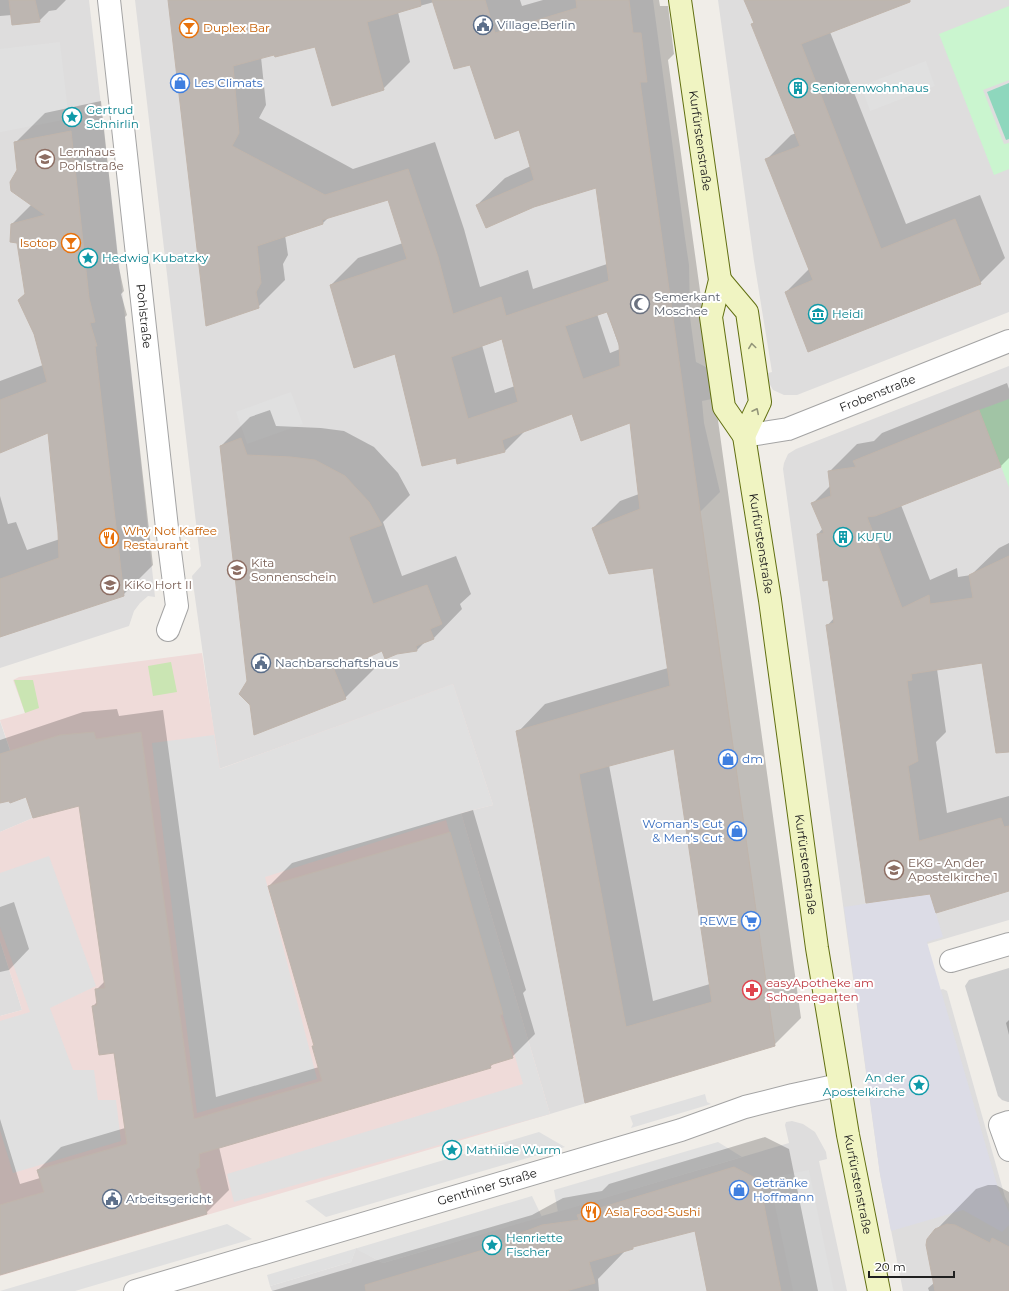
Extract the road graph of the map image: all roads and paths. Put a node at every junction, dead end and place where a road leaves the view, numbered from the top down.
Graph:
1 (109, 0) edge
2 (680, 0) edge
3 (720, 280) junction
4 (1009, 341) edge
5 (744, 436) junction
6 (168, 630) dead end
7 (1009, 944) edge
8 (951, 961) dead end
9 (839, 1085) junction
10 (1005, 1123) edge
11 (1009, 1150) edge
12 (135, 1291) edge
13 (879, 1291) edge

1 - 6 street, Pohlstraße
2 - 3 street, Kurfürstenstraße
3 - 5 street, Kurfürstenstraße
5 -> 3 street
4 - 5 street, Frobenstraße
5 - 9 street, Kurfürstenstraße
7 - 8 street
9 - 12 street, Genthiner Straße
9 - 13 street, Kurfürstenstraße
10 - 11 street

